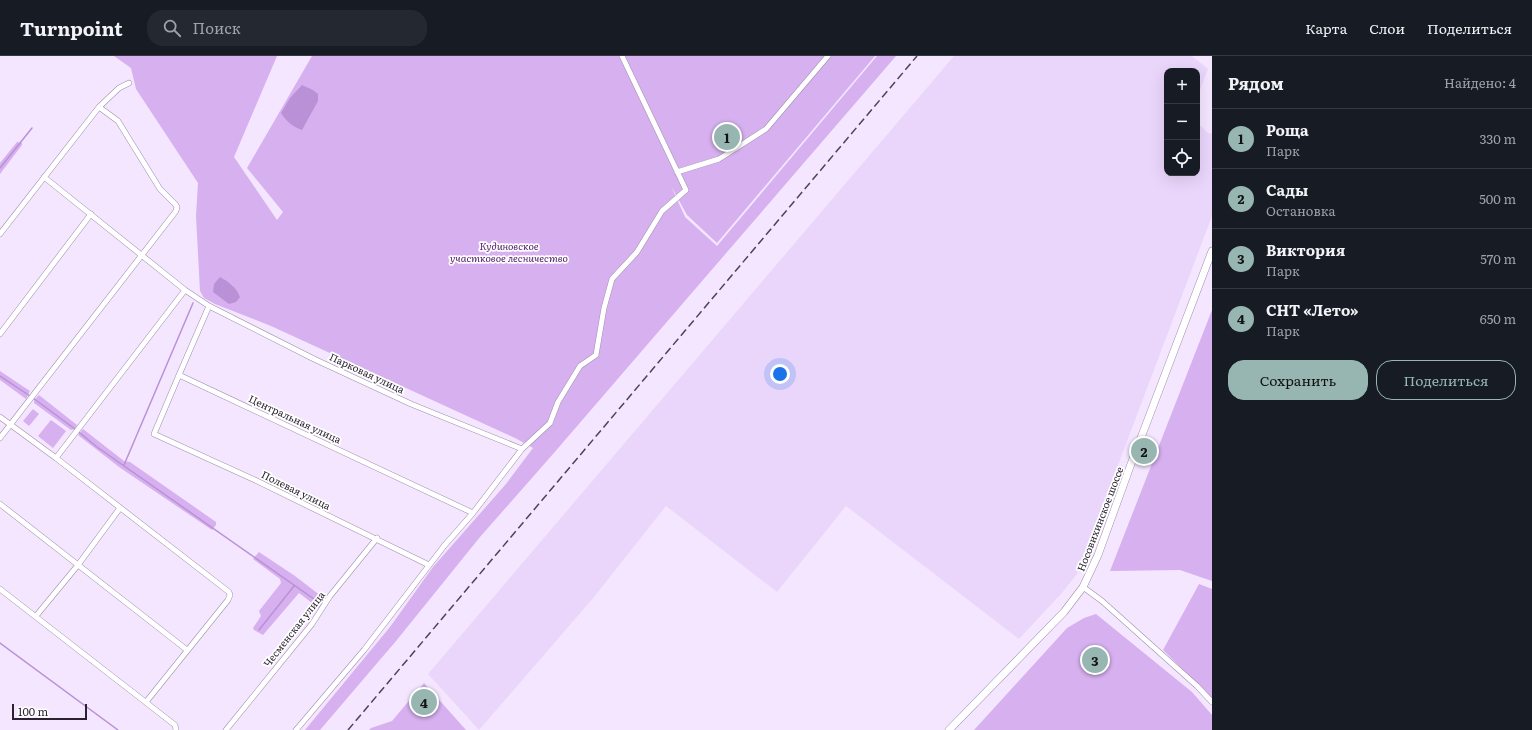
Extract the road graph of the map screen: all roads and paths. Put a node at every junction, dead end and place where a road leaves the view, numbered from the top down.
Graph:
1 (622, 56) edge
2 (828, 56) edge
3 (129, 83) dead end
4 (100, 107) junction
5 (676, 172) junction
6 (44, 177) junction
7 (91, 214) junction
8 (0, 234) edge
9 (1212, 251) edge
10 (142, 255) junction
11 (185, 290) junction
12 (209, 306) junction
13 (0, 334) edge
14 (179, 375) junction
15 (0, 417) edge
16 (10, 425) junction
17 (0, 438) edge
18 (522, 449) junction
19 (56, 458) junction
20 (0, 504) edge
21 (120, 508) junction
22 (473, 513) junction
23 (377, 538) junction
24 (78, 565) junction
25 (429, 565) junction
26 (1083, 587) junction
27 (0, 589) edge
28 (36, 616) junction
29 (188, 650) junction
30 (146, 702) junction
31 (1212, 702) edge
32 (176, 730) edge
33 (226, 730) edge
34 (296, 730) edge
35 (949, 730) edge

1 - 5 street
2 - 5 street
3 - 4 street
4 - 6 street
4 - 10 street
5 - 18 street
6 - 7 street, Парковая улица
6 - 8 street
7 - 10 street, Парковая улица
7 - 13 street
9 - 26 main road, Носовихинское шоссе
10 - 11 street, Парковая улица
10 - 16 street
11 - 12 street, Парковая улица
11 - 19 street
12 - 14 street
12 - 18 street, Парковая улица
14 - 22 street, Центральная улица
14 - 23 street, Полевая улица
15 - 16 street
16 - 17 street
16 - 19 street
18 - 22 street
19 - 21 street
20 - 24 street
21 - 24 street
21 - 29 street
22 - 25 street
23 - 25 street, Полевая улица
23 - 33 street, Чесменская улица
24 - 28 street
24 - 29 street
25 - 34 street
26 - 31 street
26 - 35 main road, Носовихинское шоссе
27 - 28 street
28 - 30 street
29 - 30 street
30 - 32 street

